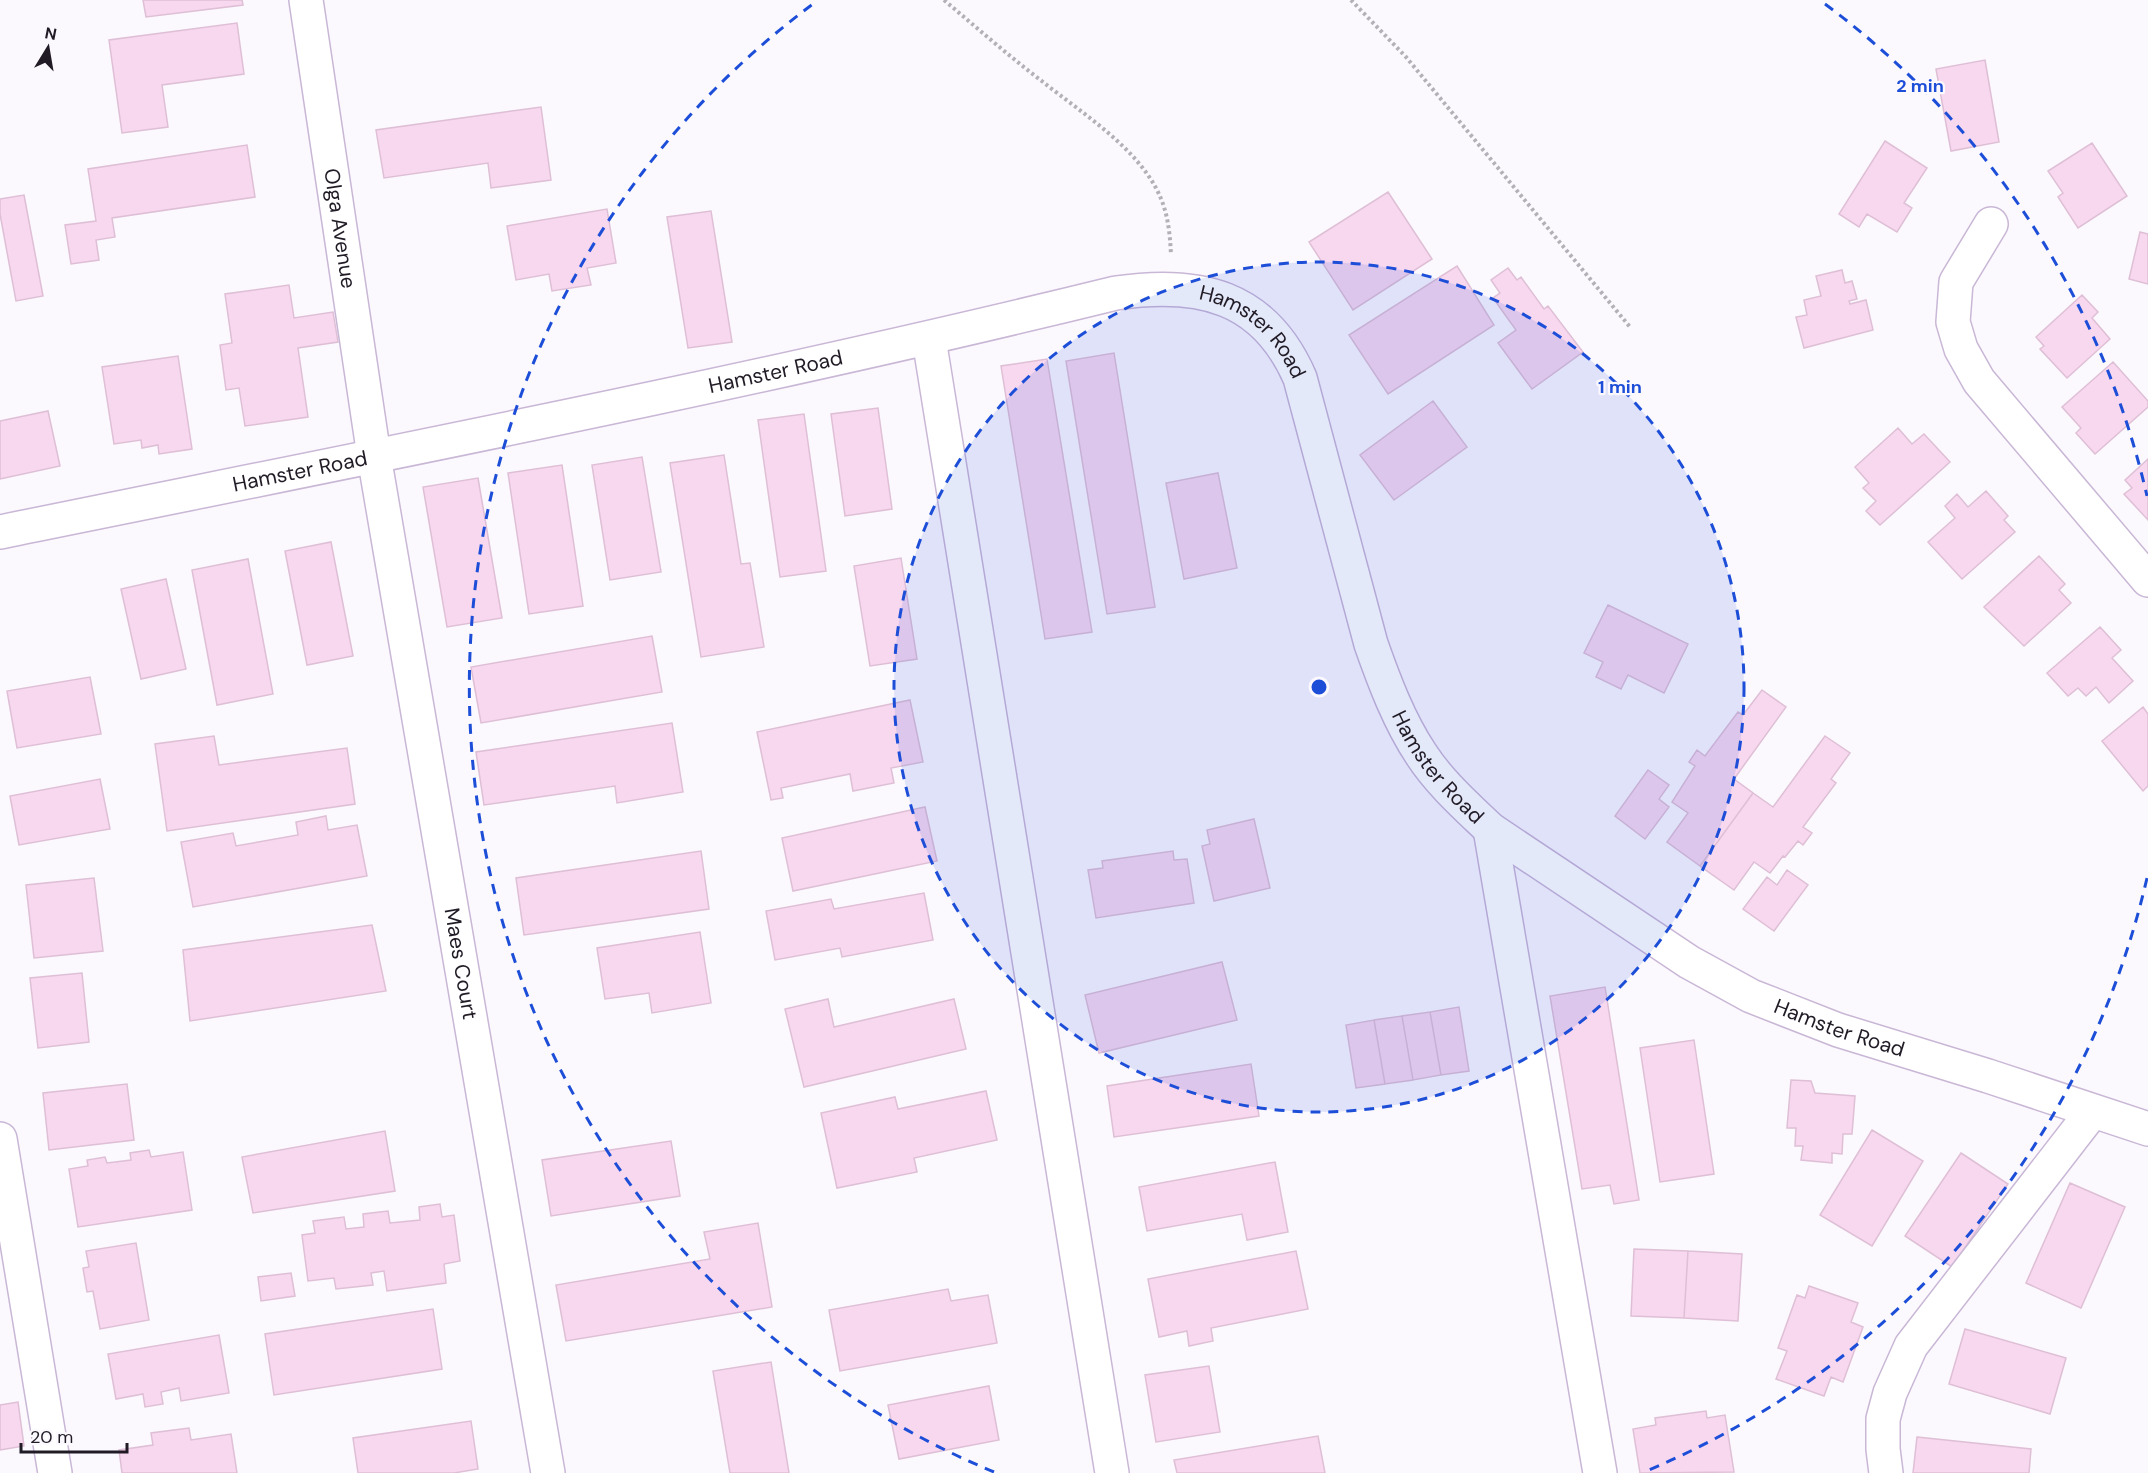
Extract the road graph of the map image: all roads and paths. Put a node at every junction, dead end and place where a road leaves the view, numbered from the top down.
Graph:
1 (306, 0) edge
2 (944, 0) edge
3 (1352, 0) edge
4 (1991, 224) dead end
5 (1172, 288) junction
6 (1630, 327) dead end
7 (929, 339) junction
8 (374, 456) junction
9 (0, 532) edge
10 (2148, 580) edge
11 (1490, 829) junction
12 (2092, 1112) junction
13 (2148, 1129) edge
14 (0, 1139) edge
15 (13, 1301) edge
16 (56, 1473) edge
17 (548, 1473) edge
18 (1112, 1473) edge
19 (1600, 1473) edge
20 (1886, 1473) edge

1 - 8 street, Olga Avenue
2 - 5 path
3 - 6 path
4 - 10 street
5 - 7 street, Hamster Road
5 - 11 street, Hamster Road
7 - 8 street, Hamster Road
7 - 18 street
8 - 9 street, Hamster Road
8 - 17 street, Maes Court
11 - 12 street, Hamster Road
11 - 19 street
12 - 13 street, Hamster Road
12 - 20 street
14 - 15 street
15 - 16 street

